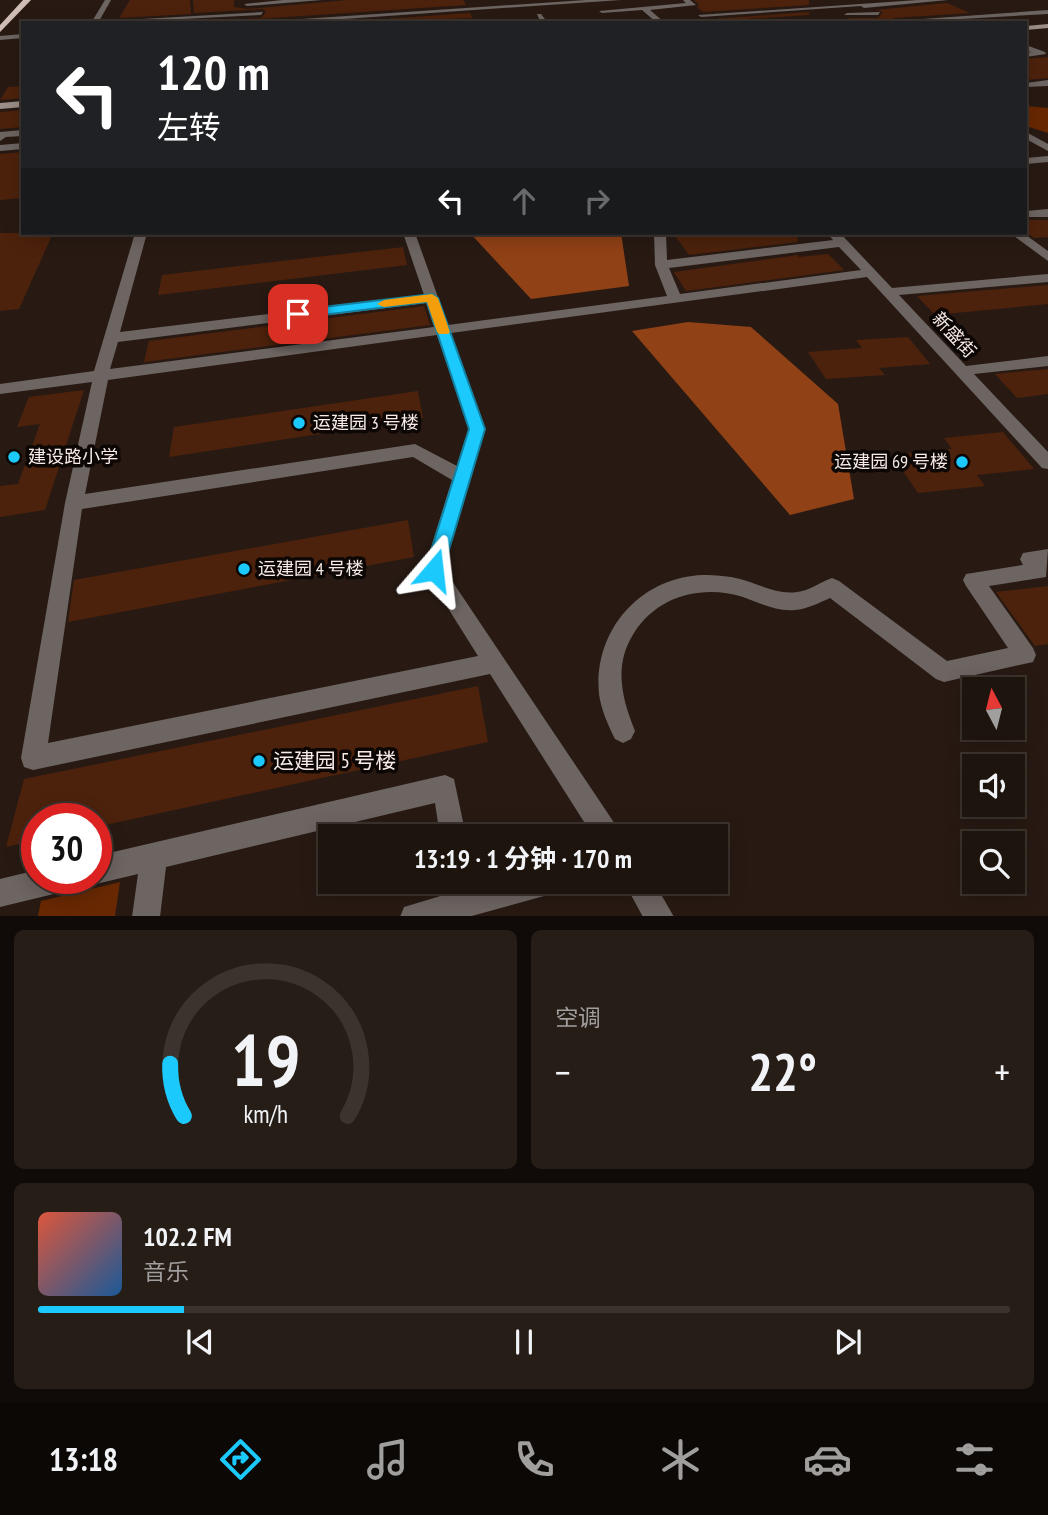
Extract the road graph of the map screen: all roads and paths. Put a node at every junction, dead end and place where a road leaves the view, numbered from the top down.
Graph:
1 (27, 0) edge
2 (108, 0) edge
3 (311, 0) edge
4 (319, 0) edge
5 (477, 0) edge
6 (618, 0) edge
7 (852, 0) edge
8 (945, 0) edge
9 (584, 1) edge
10 (762, 1) edge
11 (689, 3) edge
12 (707, 4) dead end
13 (955, 4) dead end
14 (1038, 4) dead end
15 (238, 5) dead end
16 (398, 5) junction
17 (862, 5) junction
18 (226, 6) dead end
19 (644, 8) junction
20 (965, 8) dead end
21 (778, 10) junction
22 (1048, 10) edge
23 (113, 12) dead end
24 (100, 13) junction
25 (402, 13) junction
26 (878, 13) junction
27 (553, 14) dead end
28 (701, 15) junction
29 (842, 15) dead end
30 (310, 16) edge
31 (985, 16) junction
32 (224, 19) edge
33 (793, 19) dead end
34 (95, 21) edge
35 (155, 21) edge
36 (265, 21) edge
37 (405, 21) edge
38 (544, 21) edge
39 (660, 21) edge
40 (710, 21) edge
41 (892, 21) edge
42 (921, 21) edge
43 (996, 21) edge
44 (1048, 26) edge
45 (1027, 28) edge
46 (0, 30) edge
47 (21, 37) edge
48 (0, 38) edge
49 (1027, 47) edge
50 (1027, 55) edge
51 (1045, 55) edge
52 (1048, 83) edge
53 (1027, 85) edge
54 (21, 104) edge
55 (0, 106) edge
56 (21, 133) edge
57 (1027, 136) edge
58 (0, 138) edge
59 (21, 146) edge
60 (0, 148) edge
61 (1048, 148) edge
62 (1048, 159) edge
63 (1027, 160) edge
64 (1048, 213) edge
65 (1027, 215) edge
66 (140, 235) edge
67 (410, 235) edge
68 (660, 235) edge
69 (1019, 235) edge
70 (837, 238) edge
71 (1048, 257) edge
72 (661, 265) junction
73 (871, 273) junction
74 (1048, 278) edge
75 (888, 292) junction
76 (432, 298) junction
77 (675, 299) junction
78 (442, 329) junction
79 (111, 338) junction
80 (1048, 361) edge
81 (961, 371) junction
82 (101, 375) junction
83 (0, 388) edge
84 (1048, 463) edge
85 (462, 477) junction
86 (74, 503) junction
87 (1048, 557) edge
88 (495, 663) junction
89 (623, 731) dead end
90 (451, 824) edge
91 (600, 824) edge
92 (154, 857) junction
93 (112, 866) edge
94 (21, 888) edge
95 (0, 893) edge
96 (459, 894) edge
97 (646, 894) edge
98 (146, 916) edge
99 (414, 916) edge
100 (660, 916) edge

1 - 46 highway
2 - 24 street
3 - 4 street
3 - 15 street
3 - 30 street
5 - 16 street
6 - 9 street
7 - 17 street
8 - 13 street
8 - 17 street
9 - 19 street
9 - 25 street
10 - 21 street
11 - 12 street
11 - 19 street
11 - 28 street
14 - 22 street
16 - 25 street
16 - 30 street
17 - 21 street
17 - 26 street
18 - 32 street
19 - 39 street
20 - 31 street
21 - 28 street
21 - 33 street
22 - 31 street
23 - 24 street
24 - 34 street
25 - 30 street
25 - 37 street
26 - 29 street
26 - 41 street
27 - 38 street
28 - 40 street
30 - 32 street
30 - 36 street
31 - 42 street
31 - 43 street
32 - 35 street
44 - 45 main road
47 - 48 street
49 - 51 street
50 - 51 street
52 - 53 street
54 - 55 main road
56 - 58 street
57 - 61 street
59 - 60 street
62 - 63 street
64 - 65 street
66 - 79 street
67 - 76 street
68 - 72 street
69 - 71 street
70 - 72 street
70 - 73 street, 新盛街
72 - 77 street
73 - 75 street, 新盛街
73 - 77 street
74 - 75 street
75 - 81 street, 新盛街
76 - 78 street
76 - 79 street
77 - 78 street
78 - 82 street
78 - 85 street
79 - 82 street
80 - 81 street
81 - 84 street, 新盛街
82 - 83 street
82 - 86 street
85 - 86 street
85 - 88 street
86 - 88 street
87 - 89 street
88 - 91 street
90 - 92 street
92 - 93 street
92 - 98 street
94 - 95 street
96 - 99 street
97 - 100 street

